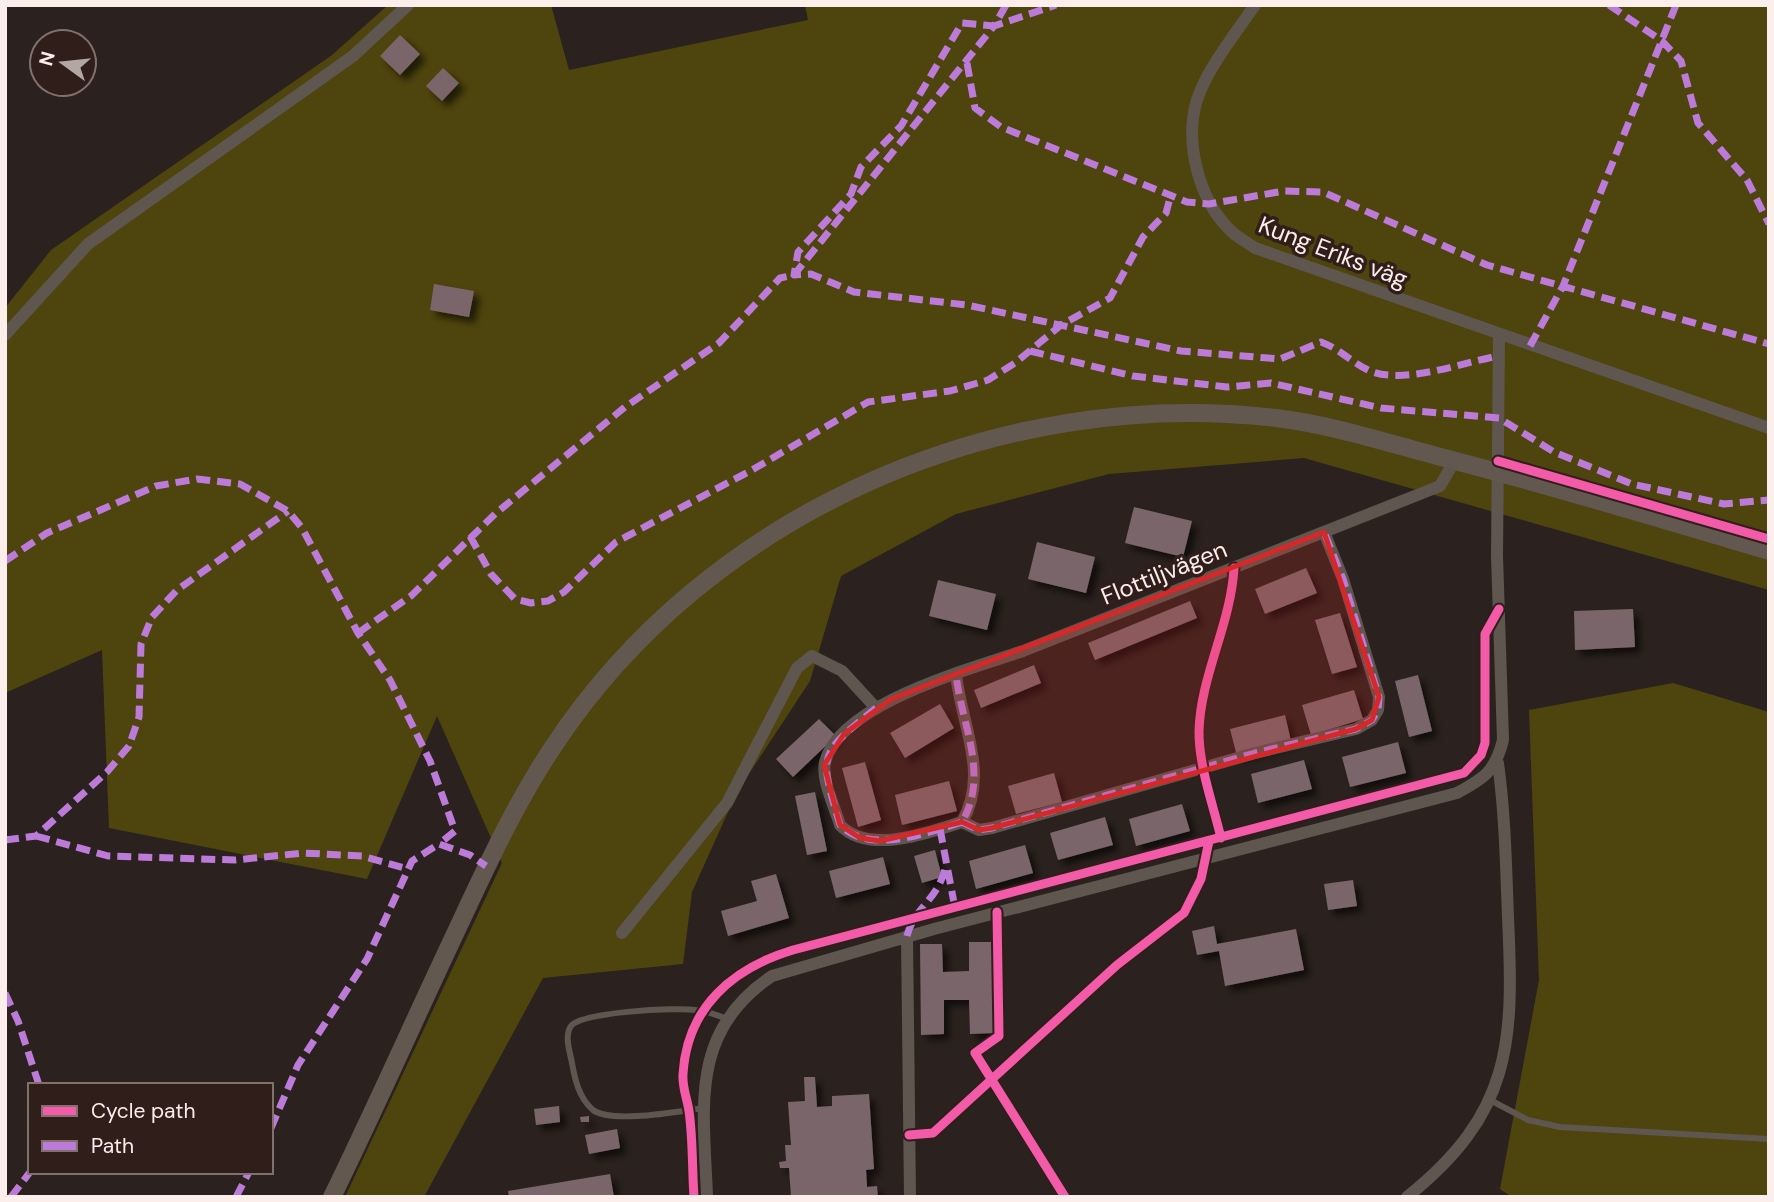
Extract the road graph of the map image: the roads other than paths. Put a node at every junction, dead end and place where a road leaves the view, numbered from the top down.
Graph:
1 (408, 5) edge
2 (1255, 5) edge
3 (5, 335) edge
4 (1499, 336) junction
5 (1769, 428) edge
6 (1455, 460) junction
7 (1498, 471) junction
8 (1324, 532) junction
9 (1769, 551) edge
10 (956, 674) junction
11 (876, 708) junction
12 (1498, 763) junction
13 (962, 822) junction
14 (622, 933) dead end
15 (906, 936) junction
16 (727, 1019) junction
17 (1490, 1100) junction
18 (704, 1108) junction
19 (1769, 1139) edge
20 (332, 1197) edge
21 (707, 1197) edge
22 (911, 1197) edge
23 (1407, 1197) edge

1 - 3 street
2 - 4 street, Kung Eriks väg
4 - 5 street, Kung Eriks väg
4 - 7 street
6 - 7 street
6 - 8 street, Flottiljvägen
6 - 20 street
7 - 9 street
7 - 12 street
8 - 10 street, Flottiljvägen
8 - 13 street
10 - 11 street, Flottiljvägen
10 - 13 street
11 - 13 street
11 - 14 street
12 - 15 street
12 - 17 street
15 - 16 street
15 - 22 street
16 - 18 street
16 - 18 lane
17 - 19 lane
17 - 23 street
18 - 21 street

